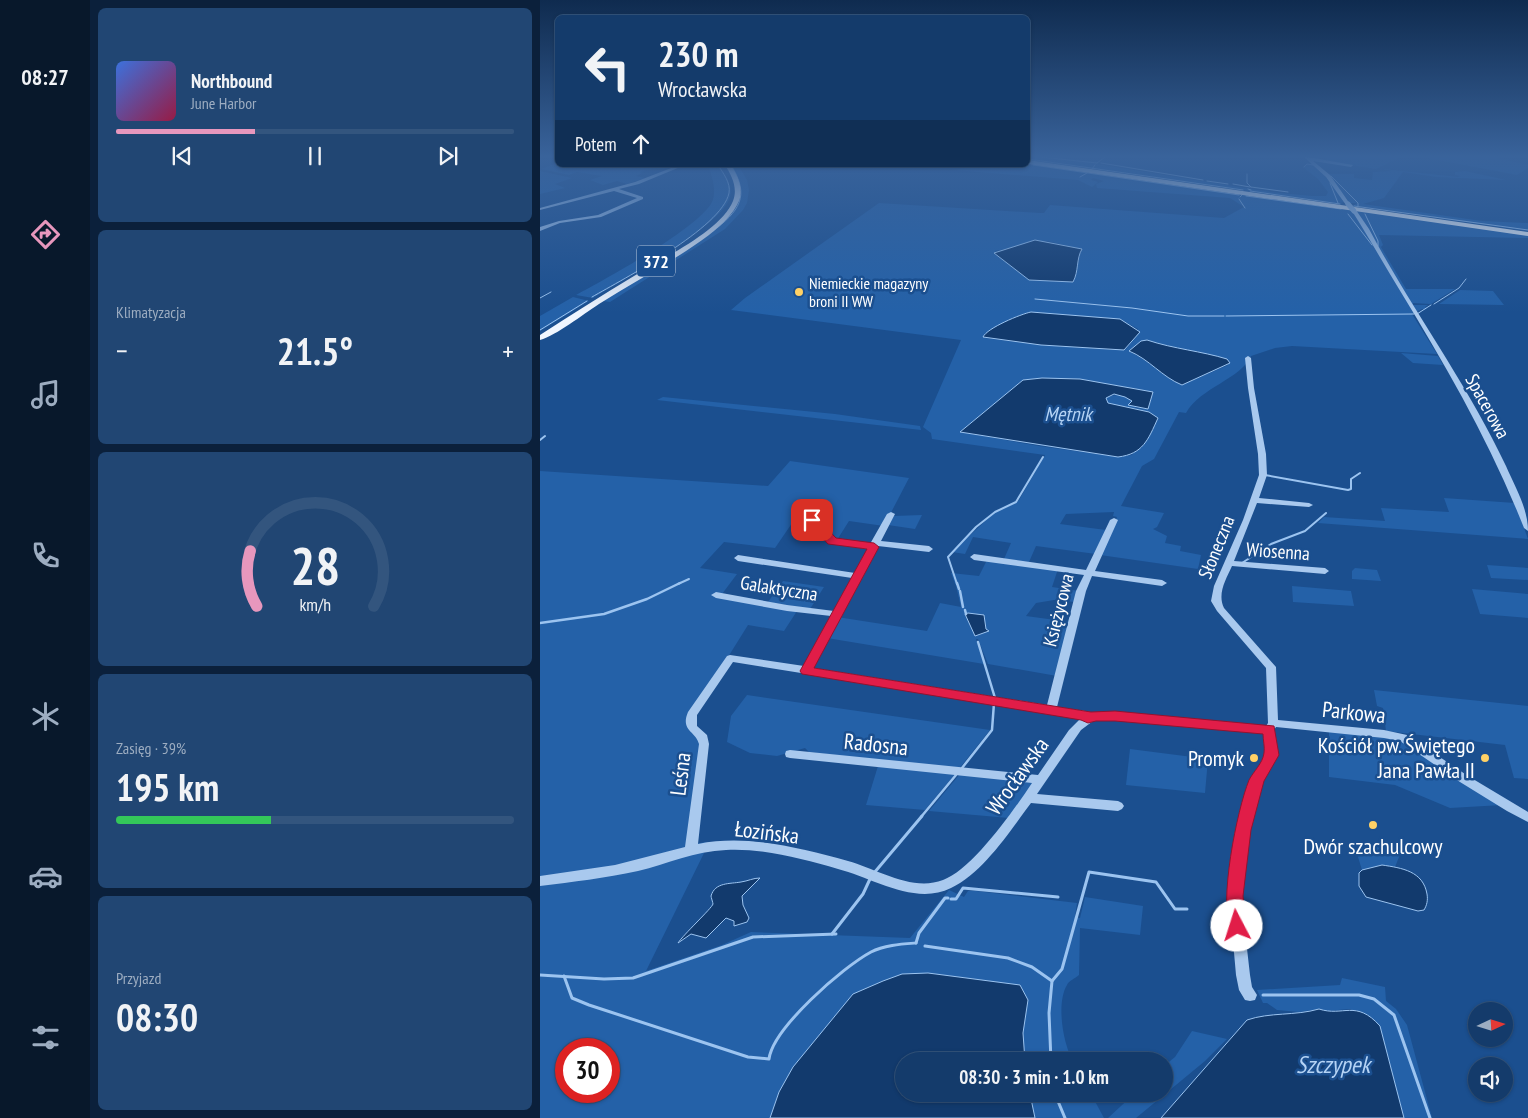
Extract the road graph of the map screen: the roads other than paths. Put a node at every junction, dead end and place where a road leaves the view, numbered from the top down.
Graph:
1 (615, 209) edge
2 (725, 209) edge
3 (731, 209) edge
4 (1352, 209) edge
5 (1360, 209) edge
6 (540, 229) edge
7 (1528, 233) edge
8 (540, 333) edge
9 (540, 338) edge
10 (1248, 358) dead end
11 (1254, 500) junction
12 (1309, 505) dead end
13 (891, 514) dead end
14 (798, 520) dead end
15 (1114, 520) dead end
16 (1528, 528) edge
17 (874, 545) junction
18 (929, 549) dead end
19 (974, 557) dead end
20 (738, 558) dead end
21 (1228, 563) junction
22 (1324, 570) dead end
23 (1089, 572) junction
24 (858, 576) junction
25 (1162, 583) dead end
26 (716, 595) dead end
27 (836, 614) junction
28 (806, 671) junction
29 (1051, 710) junction
30 (1088, 718) junction
31 (1271, 726) junction
32 (790, 754) dead end
33 (1041, 780) junction
34 (1028, 798) junction
35 (1118, 806) dead end
36 (1528, 816) edge
37 (690, 852) junction
38 (956, 881) joint
39 (540, 882) edge
40 (1250, 995) dead end

1 - 6 street
2 - 8 main road, 372
3 - 9 main road, 372
4 - 16 street, Spacerowa, bridge
5 - 7 highway
10 - 11 street, Słoneczna
11 - 12 street
11 - 21 street, Słoneczna
13 - 17 street
14 - 17 street
15 - 23 street
17 - 18 street
17 - 24 street
19 - 23 street, Księżycowa
20 - 24 street
21 - 22 street, Wiosenna
21 - 31 street, Słoneczna
23 - 25 street
23 - 29 street, Księżycowa
24 - 27 street
26 - 27 street, Galaktyczna
27 - 28 street
28 - 29 street
28 - 37 street, Leśna
29 - 30 street
30 - 31 street
30 - 33 street, Wrocławska
31 - 36 street, Parkowa
31 - 40 street, Słoneczna
32 - 33 street, Radosna
33 - 34 street, Wrocławska
34 - 35 street
34 - 38 street, Wrocławska
37 - 38 street, Łozińska
37 - 39 street, Łozińska

